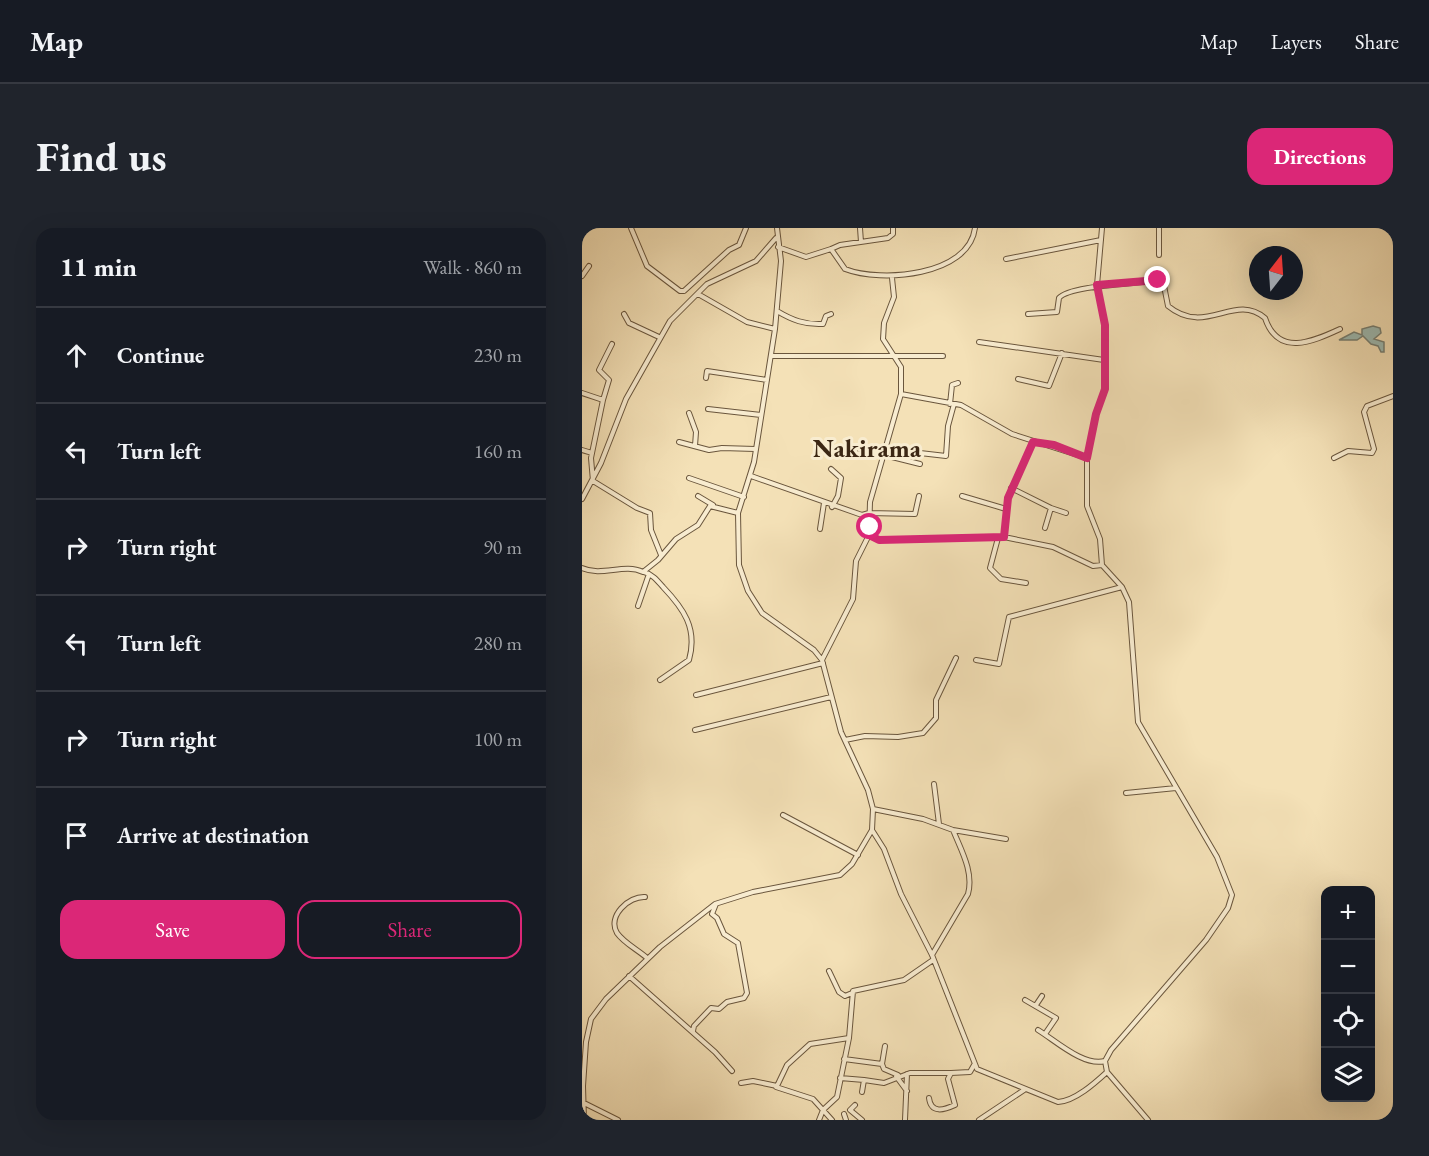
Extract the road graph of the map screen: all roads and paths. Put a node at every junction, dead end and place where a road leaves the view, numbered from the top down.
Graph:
1 (631, 228) edge
2 (746, 228) edge
3 (777, 228) edge
4 (860, 228) edge
5 (893, 228) edge
6 (975, 228) edge
7 (1102, 228) edge
8 (1159, 228) edge
9 (776, 238) junction
10 (1101, 240) junction
11 (861, 242) junction
12 (778, 247) junction
13 (831, 249) junction
14 (1159, 255) dead end
15 (1006, 259) dead end
16 (589, 266) dead end
17 (582, 276) edge
18 (892, 278) junction
19 (1097, 285) junction
20 (698, 294) junction
21 (777, 311) junction
22 (624, 314) dead end
23 (831, 314) dead end
24 (1028, 315) dead end
25 (775, 329) junction
26 (1341, 330) dead end
27 (659, 337) junction
28 (979, 342) dead end
29 (612, 344) dead end
30 (1062, 353) junction
31 (894, 355) junction
32 (771, 356) junction
33 (943, 356) dead end
34 (1104, 360) junction
35 (706, 378) dead end
36 (1018, 379) dead end
37 (767, 380) junction
38 (958, 382) dead end
39 (582, 393) edge
40 (901, 394) junction
41 (1393, 396) edge
42 (603, 400) junction
43 (952, 404) junction
44 (708, 409) dead end
45 (689, 413) dead end
46 (761, 415) junction
47 (679, 442) dead end
48 (1033, 442) junction
49 (695, 446) junction
50 (848, 446) dead end
51 (755, 449) junction
52 (582, 450) edge
53 (592, 453) junction
54 (920, 453) dead end
55 (885, 455) junction
56 (1087, 458) junction
57 (1334, 458) dead end
58 (920, 464) dead end
59 (831, 469) dead end
60 (751, 476) junction
61 (591, 477) junction
62 (689, 478) dead end
63 (1011, 488) junction
64 (698, 496) dead end
65 (920, 496) dead end
66 (962, 496) dead end
67 (744, 497) junction
68 (582, 499) edge
69 (824, 503) junction
70 (713, 505) junction
71 (832, 507) junction
72 (1051, 508) junction
73 (1006, 509) junction
74 (738, 513) junction
75 (869, 513) junction
76 (1066, 513) dead end
77 (1045, 528) dead end
78 (820, 529) dead end
79 (869, 535) junction
80 (1001, 538) junction
81 (660, 555) junction
82 (1102, 565) junction
83 (582, 568) edge
84 (643, 572) junction
85 (649, 574) junction
86 (1026, 583) dead end
87 (1122, 587) junction
88 (638, 606) dead end
89 (826, 650) junction
90 (818, 653) junction
91 (956, 658) dead end
92 (976, 660) dead end
93 (823, 662) junction
94 (660, 680) dead end
95 (696, 695) dead end
96 (831, 697) junction
97 (695, 730) dead end
98 (845, 740) junction
99 (934, 784) dead end
100 (1176, 788) junction
101 (1126, 793) dead end
102 (873, 809) junction
103 (783, 815) dead end
104 (939, 824) junction
105 (872, 830) junction
106 (953, 830) junction
107 (1006, 839) dead end
108 (858, 855) junction
109 (645, 897) dead end
110 (717, 903) junction
111 (708, 909) junction
112 (712, 914) junction
113 (933, 957) junction
114 (647, 958) junction
115 (829, 970) dead end
116 (630, 976) junction
117 (852, 992) junction
118 (1042, 996) dead end
119 (1026, 1000) dead end
120 (1036, 1005) junction
121 (1038, 1030) dead end
122 (693, 1031) junction
123 (1045, 1034) junction
124 (849, 1038) junction
125 (885, 1046) dead end
126 (844, 1059) junction
127 (1105, 1061) junction
128 (882, 1064) junction
129 (974, 1064) junction
130 (732, 1071) dead end
131 (1107, 1072) junction
132 (951, 1073) junction
133 (907, 1074) junction
134 (897, 1076) junction
135 (840, 1078) junction
136 (864, 1080) junction
137 (741, 1083) dead end
138 (775, 1086) junction
139 (1024, 1089) junction
140 (907, 1091) junction
141 (862, 1092) dead end
142 (929, 1098) dead end
143 (583, 1103) edge
144 (855, 1105) dead end
145 (823, 1110) junction
146 (844, 1114) dead end
147 (584, 1120) edge
148 (618, 1120) edge
149 (819, 1120) edge
150 (832, 1120) edge
151 (846, 1120) edge
152 (862, 1120) edge
153 (905, 1120) edge
154 (979, 1120) edge
155 (1148, 1120) edge

1 - 2 street
3 - 9 street
4 - 11 street
5 - 11 street
6 - 18 street
7 - 10 street
8 - 14 street
9 - 12 street
9 - 20 street
10 - 15 street
10 - 19 street
11 - 13 street
12 - 13 street
12 - 21 street
13 - 18 street
16 - 17 street
18 - 31 street
19 - 24 street
19 - 26 street
19 - 34 street
20 - 25 street
20 - 27 street
21 - 23 street
21 - 25 street
22 - 27 street
25 - 32 street
27 - 61 street
28 - 30 street
29 - 42 street
30 - 34 street
30 - 36 street
31 - 32 street
31 - 33 street
31 - 40 street
32 - 37 street
34 - 56 street
35 - 37 street
37 - 46 street
38 - 43 street
39 - 42 street
40 - 43 street
40 - 55 street
41 - 57 street
42 - 53 street
43 - 48 street
43 - 54 street
44 - 46 street
45 - 49 street
46 - 51 street
47 - 49 street
48 - 56 street
48 - 63 street
49 - 51 street
50 - 55 street
51 - 60 street
52 - 53 street
53 - 61 street
55 - 58 street
55 - 75 street
56 - 82 street
59 - 71 street
60 - 67 street
60 - 69 street
61 - 68 street
61 - 81 street
62 - 67 street
63 - 72 street
63 - 73 street
64 - 70 street
65 - 75 street
66 - 73 street
67 - 74 street
69 - 71 street
69 - 78 street
70 - 74 street
70 - 81 street
71 - 75 street
72 - 76 street
72 - 77 street
73 - 80 street
74 - 90 street
75 - 79 street
79 - 80 street
79 - 89 street
80 - 82 street
80 - 86 street
81 - 84 street
82 - 87 street
83 - 84 street
84 - 85 street
85 - 88 street
85 - 94 street
87 - 92 street
87 - 100 street
89 - 90 street
89 - 93 street
90 - 93 street
91 - 98 street
93 - 95 street
93 - 96 street
96 - 97 street
96 - 98 street
98 - 102 street
99 - 104 street
100 - 101 street
100 - 127 street
102 - 104 street
102 - 105 street
103 - 108 street
104 - 106 street
105 - 108 street
105 - 113 street
106 - 107 street
106 - 113 street
108 - 110 street
109 - 114 street
110 - 111 street
110 - 112 street
111 - 112 street
111 - 114 street
112 - 122 street
113 - 117 street
113 - 129 street
114 - 116 street
115 - 117 street
116 - 122 street
116 - 143 street
117 - 124 street
118 - 120 street
119 - 120 street
120 - 123 street
121 - 123 street
122 - 130 street
123 - 127 street
124 - 126 street
124 - 138 street
125 - 128 street
126 - 128 street
126 - 135 street
127 - 131 street
128 - 134 street
129 - 132 street
129 - 139 street
131 - 139 street
131 - 155 street
132 - 133 street
132 - 142 street
133 - 134 street
133 - 140 street
134 - 136 street
134 - 140 street
135 - 136 street
135 - 145 street
136 - 141 street
137 - 138 street
138 - 145 street
139 - 154 street
140 - 153 street
143 - 147 street
143 - 148 street
144 - 152 street
145 - 149 street
145 - 150 street
146 - 151 street

